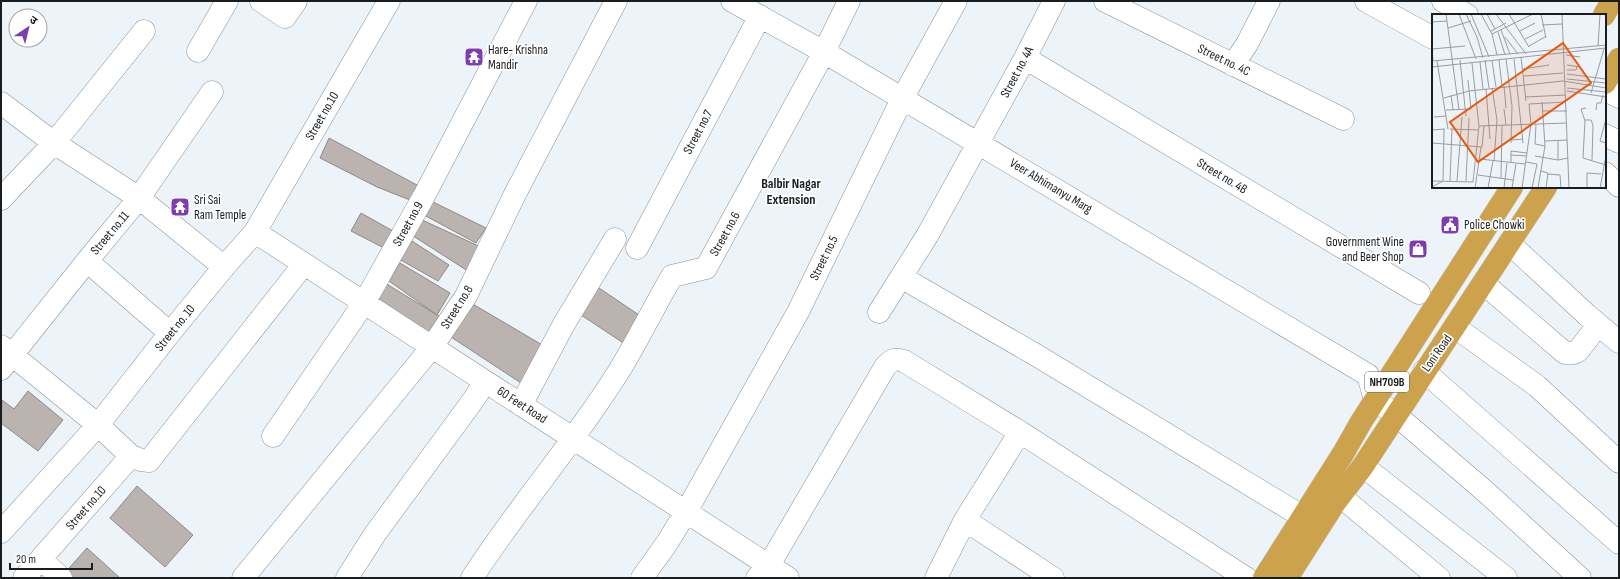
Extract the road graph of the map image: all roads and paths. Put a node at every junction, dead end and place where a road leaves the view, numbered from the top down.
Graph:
1 (227, 1) edge
2 (261, 1) edge
3 (389, 1) edge
4 (526, 1) edge
5 (616, 1) edge
6 (849, 1) edge
7 (956, 1) edge
8 (1054, 1) edge
9 (1105, 1) edge
10 (1269, 1) edge
11 (1366, 1) edge
12 (1443, 1) edge
13 (1612, 1) edge
14 (738, 2) edge
15 (291, 9) edge
16 (1466, 14) edge
17 (1605, 14) edge
18 (760, 16) junction
19 (144, 31) dead end
20 (1432, 37) edge
21 (198, 51) dead end
22 (824, 52) junction
23 (1025, 58) junction
24 (1619, 58) edge
25 (1233, 65) junction
26 (1606, 81) edge
27 (1606, 90) edge
28 (212, 92) dead end
29 (1619, 97) edge
30 (902, 99) junction
31 (1, 103) edge
32 (1343, 119) dead end
33 (1606, 136) edge
34 (1619, 142) edge
35 (54, 143) junction
36 (979, 143) junction
37 (1606, 174) edge
38 (1619, 186) edge
39 (1511, 188) edge
40 (1545, 188) edge
41 (139, 198) junction
42 (1, 199) edge
43 (255, 232) junction
44 (616, 239) dead end
45 (1509, 243) junction
46 (637, 248) dead end
47 (87, 261) junction
48 (304, 264) junction
49 (224, 267) junction
50 (901, 277) junction
51 (1483, 283) junction
52 (1419, 293) dead end
53 (364, 303) junction
54 (879, 312) dead end
55 (1598, 325) junction
56 (1455, 326) junction
57 (170, 333) junction
58 (1619, 342) edge
59 (432, 347) junction
60 (5, 357) edge
61 (1424, 371) junction
62 (485, 382) junction
63 (1375, 400) junction
64 (521, 405) junction
65 (1396, 415) junction
66 (98, 425) junction
67 (1020, 432) junction
68 (273, 436) dead end
69 (572, 438) junction
70 (131, 456) junction
71 (1619, 462) edge
72 (1363, 466) junction
73 (1340, 496) junction
74 (686, 512) junction
75 (1303, 517) junction
76 (965, 520) junction
77 (1, 532) edge
78 (1619, 543) edge
79 (41, 559) junction
80 (763, 572) edge
81 (24, 578) edge
82 (61, 578) edge
83 (243, 578) edge
84 (347, 578) edge
85 (472, 578) edge
86 (642, 578) edge
87 (788, 578) edge
88 (936, 578) edge
89 (1053, 578) edge
90 (1246, 578) edge
91 (1264, 578) edge
92 (1287, 578) edge
93 (1439, 578) edge
94 (1506, 578) edge
95 (1580, 578) edge

1 - 21 street
2 - 15 street
3 - 43 street, Street no.10
4 - 53 street, Street no.9
5 - 59 street, Street no.8
6 - 22 street, Street no.6
7 - 30 street, Street no.5
8 - 23 street, Street no. 4A
9 - 25 street, Street no. 4C
10 - 25 street
11 - 20 street
12 - 16 street
13 - 17 highway
14 - 18 street, Veer Abhimanyu Marg
18 - 22 street, Veer Abhimanyu Marg
18 - 46 street, Street no.7
19 - 35 street
22 - 30 street, Veer Abhimanyu Marg
22 - 69 street, Street no.6
23 - 36 street, Street no. 4A
23 - 52 street, Street no. 4B
24 - 26 highway
25 - 32 street, Street no. 4C
27 - 29 street
28 - 41 street, Street no.11
30 - 36 street, Veer Abhimanyu Marg
30 - 74 street, Street no.5
31 - 35 street
33 - 34 street
35 - 41 street
35 - 42 street
36 - 50 street, Street no. 4A
36 - 63 street, Veer Abhimanyu Marg
37 - 38 street
39 - 63 highway, Loni Road / NH709B
40 - 45 highway, Loni Road / NH709B
41 - 47 street, Street no.11
41 - 49 street
43 - 48 street, 60 Feet Road
43 - 49 street, Street no. 10
44 - 64 street
45 - 51 highway, Loni Road / NH709B
45 - 55 street
47 - 57 street
47 - 60 street, Street no.11
48 - 53 street, 60 Feet Road
48 - 70 street
49 - 57 street, Street no. 10
50 - 54 street, Street no. 4A
50 - 75 street
51 - 55 street
51 - 56 highway, Loni Road / NH709B
53 - 59 street, 60 Feet Road
53 - 68 street, Street no.9
55 - 58 street
56 - 61 highway, Loni Road / NH709B
56 - 71 street
57 - 66 street, Street no. 10
59 - 62 street, 60 Feet Road
59 - 83 street, Street no.8
60 - 66 street
61 - 65 highway, Loni Road / NH709B
61 - 78 street
62 - 64 street, 60 Feet Road
62 - 84 street
63 - 65 street
63 - 75 highway, Loni Road / NH709B
64 - 69 street, 60 Feet Road
65 - 72 highway, Loni Road / NH709B
65 - 95 street
66 - 70 street
66 - 77 street, Street no. 10
67 - 76 street
67 - 80 street
67 - 90 street
69 - 74 street, 60 Feet Road
69 - 85 street, Street no.6
70 - 79 street, Street no.10
72 - 73 highway, Loni Road / NH709B
72 - 94 street
73 - 92 highway, Loni Road / NH709B
73 - 93 street
74 - 80 street, 60 Feet Road
74 - 86 street, Street no.5
75 - 91 highway, Loni Road / NH709B
76 - 88 street
76 - 89 street
79 - 81 street, Street no.10
79 - 82 street
80 - 87 street, 60 Feet Road

